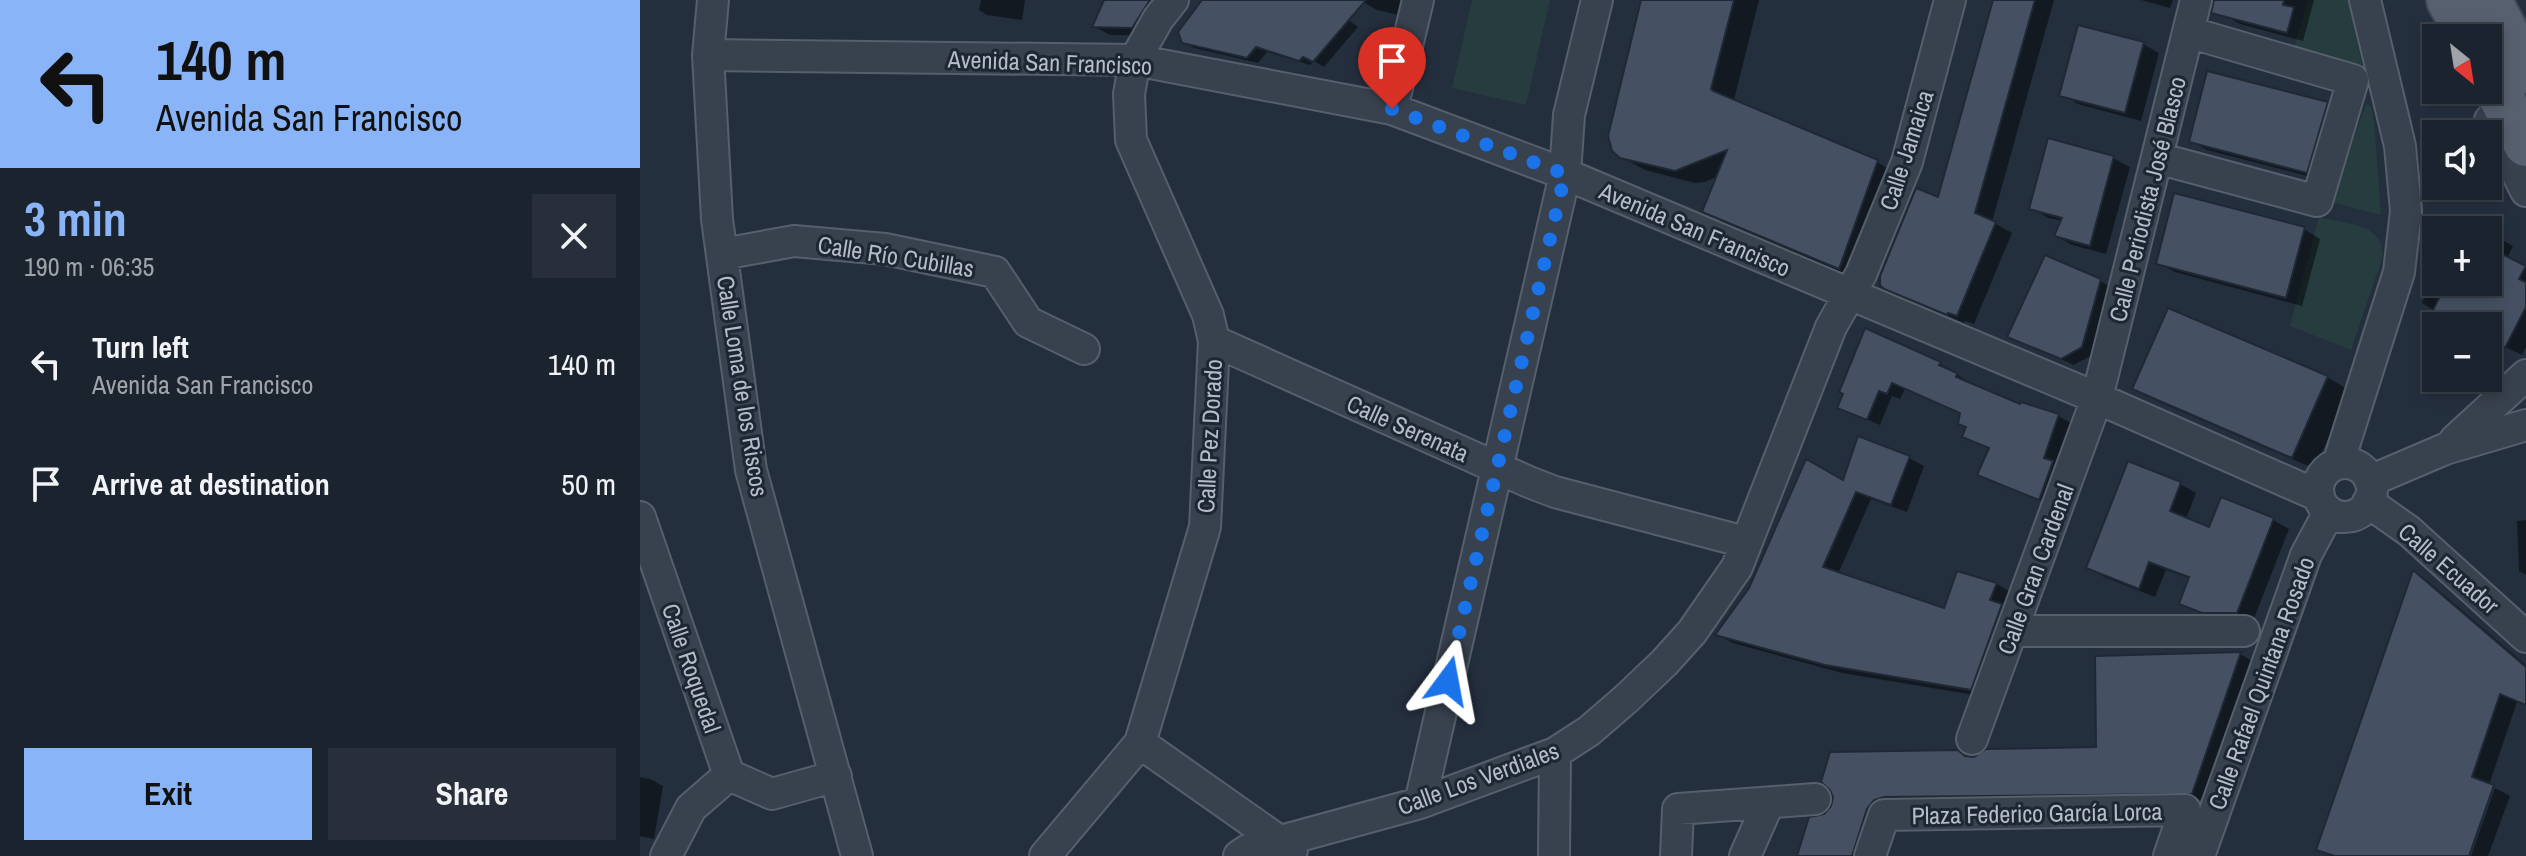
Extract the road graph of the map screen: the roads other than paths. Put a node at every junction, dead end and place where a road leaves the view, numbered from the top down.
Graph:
1 (713, 0) edge
2 (1173, 0) edge
3 (1418, 0) edge
4 (1597, 0) edge
5 (1950, 0) edge
6 (2196, 0) edge
7 (2365, 0) edge
8 (2435, 0) edge
9 (2449, 0) edge
10 (2489, 0) edge
11 (2444, 24) edge
12 (2462, 24) edge
13 (2188, 32) junction
14 (708, 55) junction
15 (1135, 60) junction
16 (2526, 71) edge
17 (2502, 99) edge
18 (2482, 104) edge
19 (1392, 109) junction
20 (2526, 144) edge
21 (2157, 158) junction
22 (1565, 174) junction
23 (2526, 191) edge
24 (723, 254) junction
25 (1850, 295) junction
26 (1214, 341) junction
27 (1084, 349) dead end
28 (2526, 375) edge
29 (2097, 398) junction
30 (2526, 425) edge
31 (2526, 446) edge
32 (2445, 449) junction
33 (2338, 464) junction
34 (1498, 469) junction
35 (2369, 492) junction
36 (2324, 504) junction
37 (640, 517) edge
38 (1745, 542) junction
39 (2012, 631) junction
40 (2244, 631) dead end
41 (2526, 637) edge
42 (1972, 739) dead end
43 (1140, 743) junction
44 (1555, 753) junction
45 (729, 775) junction
46 (836, 776) junction
47 (1815, 799) dead end
48 (1420, 803) junction
49 (1768, 804) junction
50 (1290, 849) edge
51 (666, 856) edge
52 (857, 856) edge
53 (1045, 856) edge
54 (1239, 856) edge
55 (1554, 856) edge
56 (1676, 856) edge
57 (1745, 856) edge
58 (1870, 856) edge
59 (2169, 856) edge
60 (2199, 856) edge

1 - 14 street, Calle Loma de los Riscos
2 - 15 street, Calle Pez Dorado
3 - 19 street
4 - 22 street
5 - 25 street, Calle Jamaica
6 - 13 street, Calle Periodista José Blasco
7 - 33 street
8 - 11 street
9 - 12 main road
10 - 16 main road
13 - 21 street, Calle Periodista José Blasco
13 - 21 street
14 - 15 street, Avenida San Francisco
14 - 24 street, Calle Loma de los Riscos
15 - 19 street, Avenida San Francisco
15 - 26 street, Calle Pez Dorado
17 - 20 main road
18 - 23 street
19 - 22 street, Avenida San Francisco
21 - 29 street, Calle Periodista José Blasco
22 - 25 street, Avenida San Francisco
22 - 34 street
24 - 27 street, Calle Río Cubillas
24 - 46 street, Calle Loma de los Riscos
25 - 29 street, Avenida San Francisco
25 - 38 street, Calle Los Verdiales
26 - 34 street, Calle Serenata
26 - 43 street, Calle Pez Dorado
28 - 32 street
29 - 36 street, Avenida San Francisco
29 - 39 street, Calle Gran Cardenal
30 - 32 street
31 - 32 street
32 - 35 street
33 - 35 street
33 - 36 street
34 - 38 street, Calle Serenata
34 - 48 street
35 - 36 street
35 - 41 street, Calle Ecuador
36 - 60 street, Calle Rafael Quintana Rosado
37 - 45 street, Calle Roquedal
38 - 44 street, Calle Los Verdiales
39 - 40 street
39 - 42 street, Calle Gran Cardenal
43 - 50 street
43 - 53 street, Calle Pez Dorado
44 - 48 street, Calle Los Verdiales
44 - 55 street
45 - 46 street
45 - 51 street
46 - 52 street, Calle Loma de los Riscos
47 - 49 street
48 - 50 street, Calle Los Verdiales
49 - 56 street
49 - 57 street
50 - 54 street, Calle Los Verdiales
58 - 59 street, Plaza Federico García Lorca

